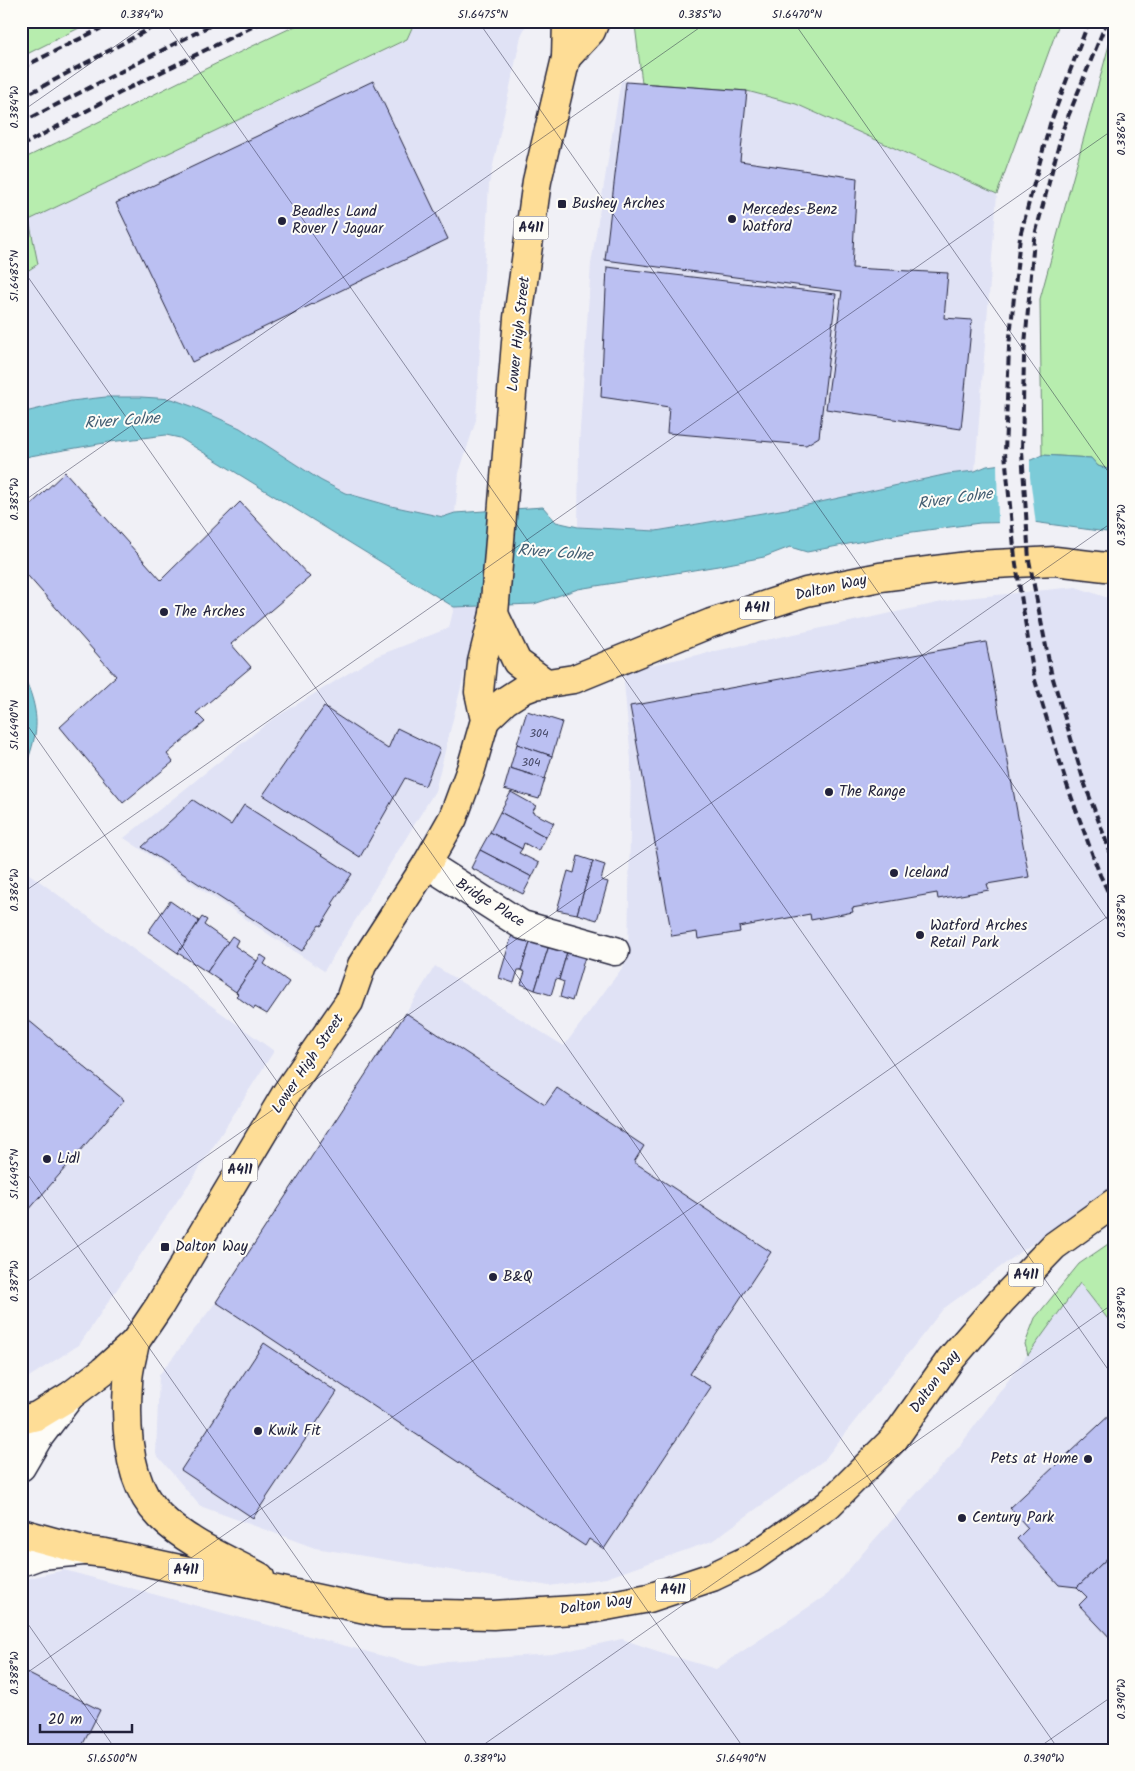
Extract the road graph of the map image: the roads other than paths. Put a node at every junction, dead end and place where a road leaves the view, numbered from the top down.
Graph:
1 (567, 21) edge
2 (595, 21) edge
3 (566, 58) junction
4 (1114, 568) edge
5 (494, 614) junction
6 (546, 683) junction
7 (485, 720) junction
8 (426, 864) junction
9 (615, 951) dead end
10 (1114, 1203) edge
11 (136, 1342) junction
12 (70, 1396) junction
13 (21, 1420) edge
14 (21, 1467) edge
15 (21, 1532) edge
16 (87, 1551) junction
17 (21, 1562) edge
18 (286, 1591) junction

1 - 3 main road, Lower High Street / A411
2 - 3 main road, Lower High Street / A411
3 - 5 main road, Lower High Street / A411
4 - 6 main road, Dalton Way / A411
5 - 6 main road, Lower High Street / A411
5 - 7 main road, Lower High Street / A411
6 - 7 main road, Dalton Way / A411
7 - 8 main road, Lower High Street / A411
8 - 9 street, Bridge Place
8 - 11 main road, Lower High Street / A411
10 - 18 main road, Dalton Way / A411
11 - 12 main road, Lower High Street / A411
11 - 18 main road, A411
12 - 13 main road, A411
12 - 14 street, Lower High Street
15 - 16 main road, Dalton Way / A411
16 - 17 street
16 - 18 main road, Dalton Way / A411

